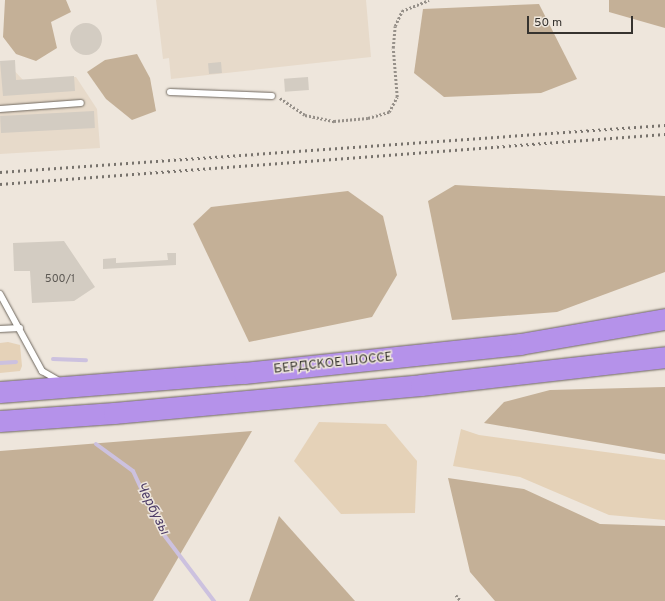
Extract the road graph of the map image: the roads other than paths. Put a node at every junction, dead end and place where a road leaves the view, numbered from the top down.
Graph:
1 (170, 92) dead end
2 (272, 96) road end
3 (81, 102) dead end
4 (0, 109) edge
5 (0, 294) edge
6 (665, 319) edge
7 (20, 328) junction
8 (0, 329) edge
9 (665, 356) edge
10 (641, 359) junction
11 (665, 366) edge
12 (199, 377) junction
13 (69, 387) junction
14 (0, 392) edge
15 (202, 406) junction
16 (0, 421) edge

1 - 2 lane
3 - 4 lane
5 - 7 lane
6 - 12 highway, БЕРДСКОЕ ШОССЕ
7 - 8 lane
7 - 13 lane
9 - 10 highway
10 - 11 highway
10 - 15 highway
12 - 13 highway, БЕРДСКОЕ ШОССЕ
12 - 15 highway
13 - 14 highway, БЕРДСКОЕ ШОССЕ
15 - 16 highway

